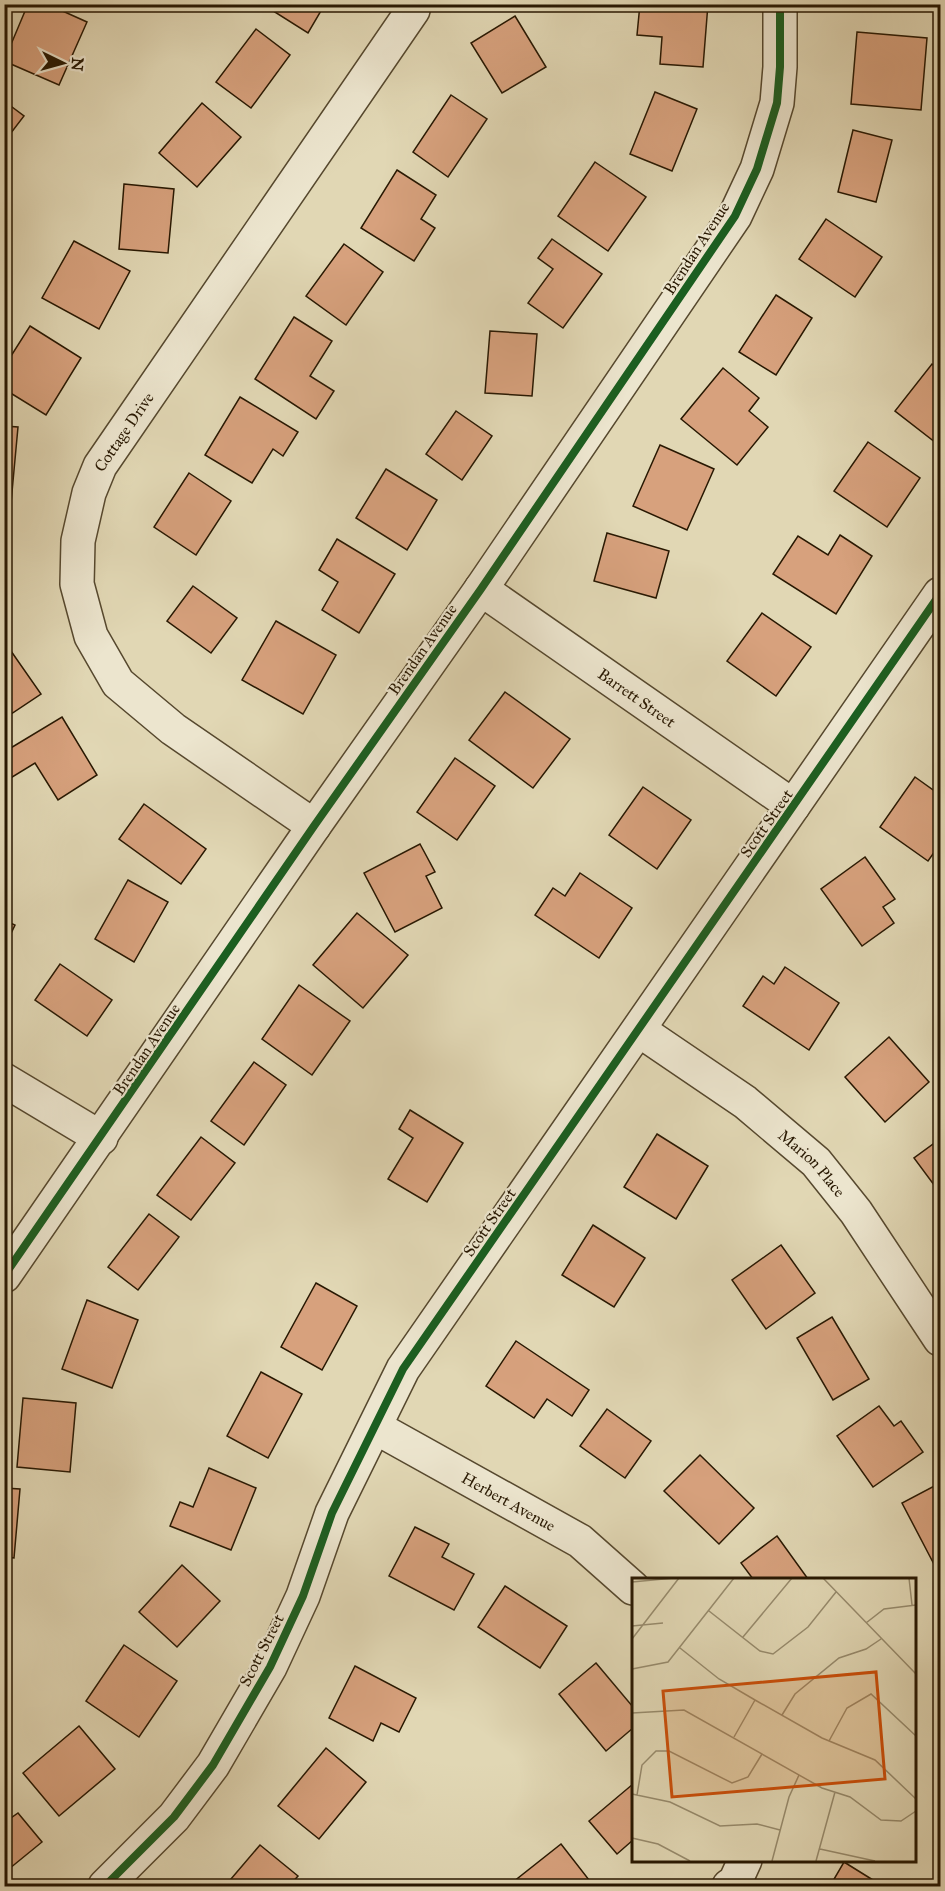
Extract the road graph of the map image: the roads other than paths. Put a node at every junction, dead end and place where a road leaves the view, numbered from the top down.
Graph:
1 (414, 4) edge
2 (780, 4) edge
3 (481, 589) junction
4 (940, 594) edge
5 (793, 806) junction
6 (314, 826) junction
7 (639, 1030) junction
8 (4, 1080) edge
9 (101, 1138) junction
10 (4, 1276) edge
11 (940, 1339) edge
12 (375, 1427) junction
13 (632, 1587) edge
14 (745, 1861) edge
15 (105, 1887) edge
16 (729, 1887) edge

1 - 6 street, Cottage Drive
2 - 3 street, Brendan Avenue
3 - 5 street, Barrett Street
3 - 6 street, Brendan Avenue
4 - 5 street, Scott Street
5 - 7 street, Scott Street
6 - 9 street, Brendan Avenue
7 - 11 street, Marion Place
7 - 12 street, Scott Street
8 - 9 street
9 - 10 street, Brendan Avenue
12 - 13 street, Herbert Avenue
12 - 15 street, Scott Street
14 - 16 street

